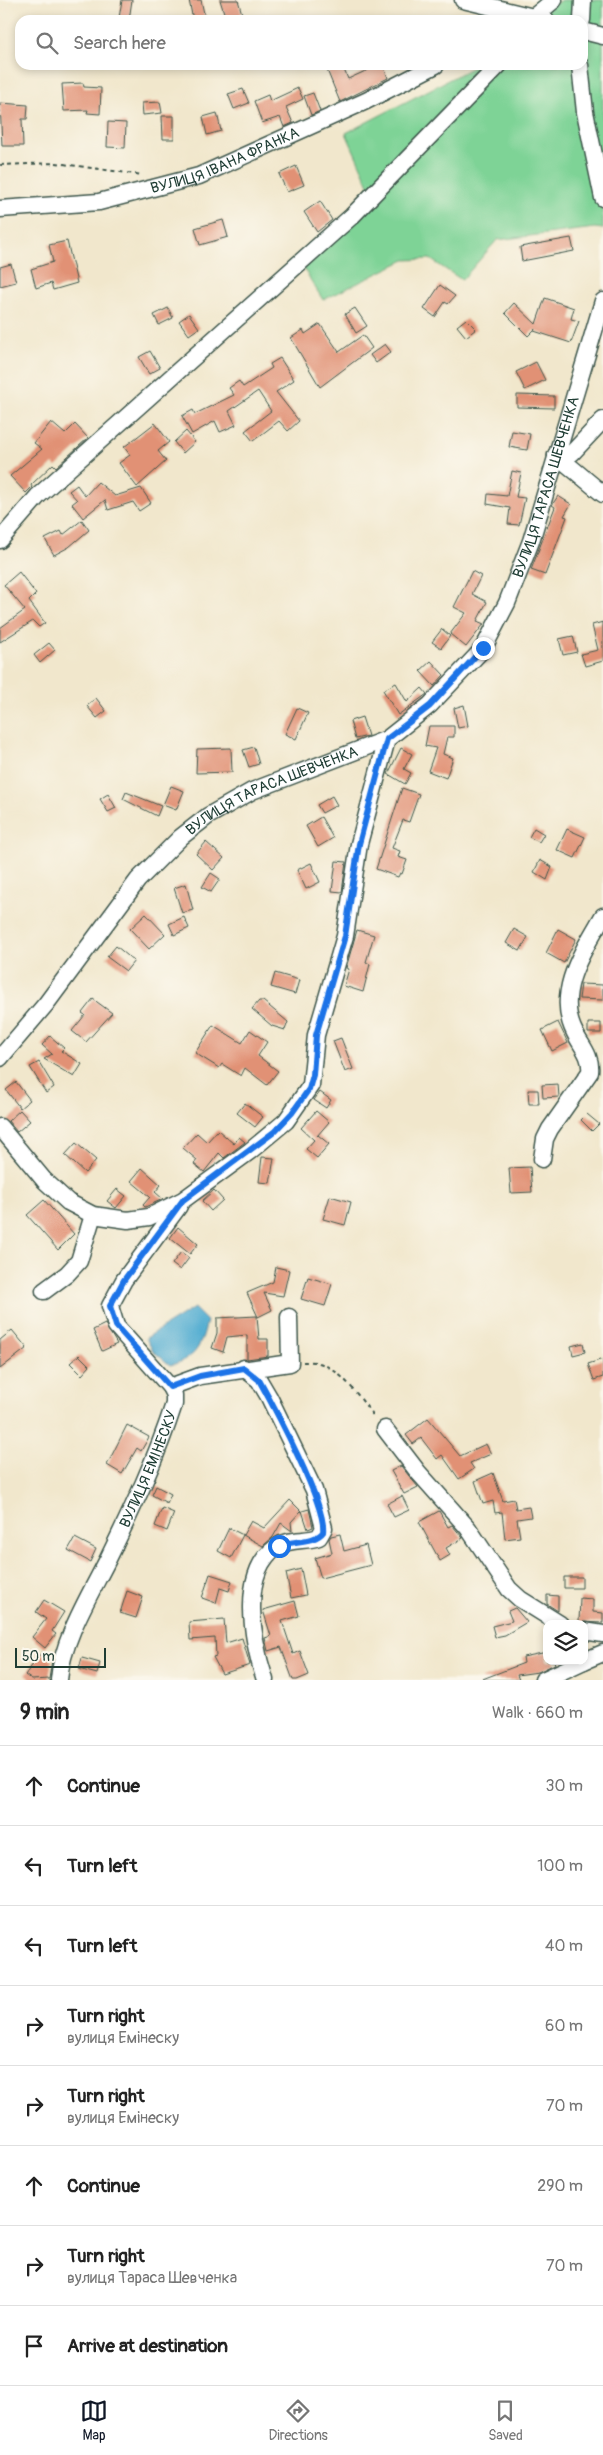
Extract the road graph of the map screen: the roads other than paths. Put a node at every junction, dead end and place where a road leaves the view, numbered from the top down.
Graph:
1 (462, 0) edge
2 (554, 0) edge
3 (583, 0) edge
4 (518, 15) edge
5 (537, 15) edge
6 (582, 15) edge
7 (588, 32) edge
8 (603, 36) edge
9 (426, 70) edge
10 (494, 70) edge
11 (581, 70) edge
12 (603, 198) edge
13 (0, 209) edge
14 (603, 301) edge
15 (603, 420) edge
16 (556, 455) junction
17 (603, 494) edge
18 (0, 540) edge
19 (387, 739) junction
20 (603, 916) edge
21 (0, 1058) edge
22 (0, 1127) edge
23 (542, 1159) dead end
24 (183, 1200) junction
25 (93, 1215) junction
26 (44, 1291) dead end
27 (289, 1316) dead end
28 (244, 1368) junction
29 (170, 1387) junction
30 (385, 1429) road end
31 (554, 1620) edge
32 (588, 1632) edge
33 (603, 1634) edge
34 (603, 1652) edge
35 (588, 1659) edge
36 (568, 1665) edge
37 (59, 1680) edge
38 (265, 1680) edge
39 (543, 1680) edge

1 - 4 street
2 - 5 street
3 - 6 street
7 - 8 street
9 - 13 street, ВУЛИЦЯ ІВАНА ФРАНКА
10 - 18 street
11 - 12 street
14 - 16 street, ВУЛИЦЯ ТАРАСА ШЕВЧЕНКА
15 - 16 street
16 - 17 street
16 - 19 street, ВУЛИЦЯ ТАРАСА ШЕВЧЕНКА
19 - 21 street, ВУЛИЦЯ ТАРАСА ШЕВЧЕНКА
19 - 24 street
20 - 23 street
22 - 25 street
24 - 25 street
24 - 29 street, ВУЛИЦЯ ЕМІНЕСКУ
25 - 26 street
27 - 28 street
28 - 29 street
28 - 38 street
29 - 37 street, ВУЛИЦЯ ЕМІНЕСКУ
30 - 31 street
32 - 33 street
34 - 35 street
36 - 39 street

